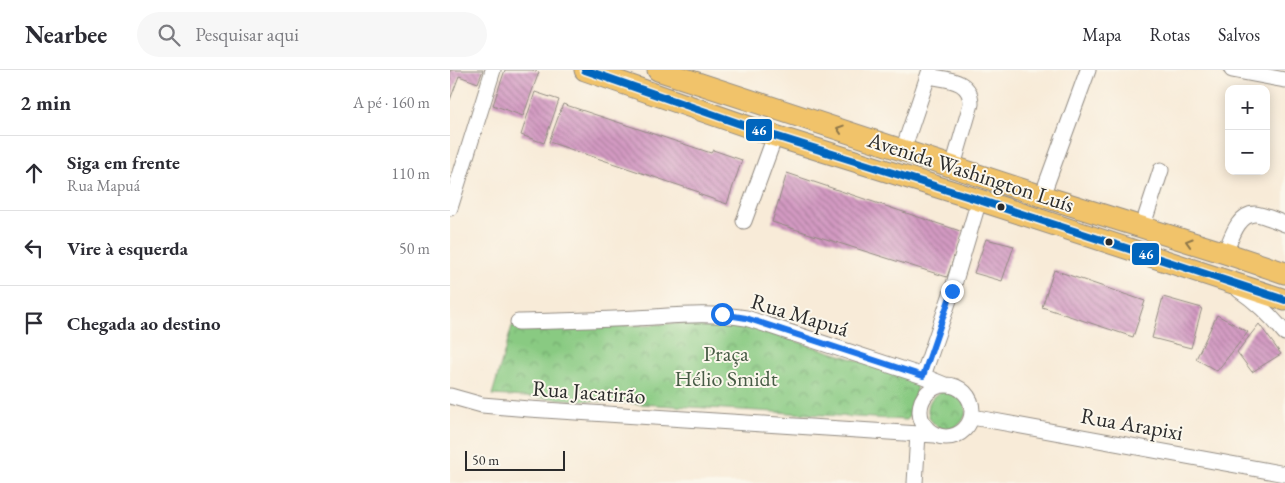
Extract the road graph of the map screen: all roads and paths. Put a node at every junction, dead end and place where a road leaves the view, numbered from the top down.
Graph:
1 (493, 70) edge
2 (585, 70) edge
3 (658, 70) edge
4 (1088, 70) edge
5 (1241, 71) edge
6 (929, 73) edge
7 (1285, 80) edge
8 (774, 136) junction
9 (904, 150) junction
10 (953, 166) junction
11 (1161, 170) dead end
12 (1042, 196) junction
13 (979, 200) junction
14 (450, 208) edge
15 (744, 221) dead end
16 (1285, 224) edge
17 (1142, 228) junction
18 (1225, 253) junction
19 (1285, 273) edge
20 (1226, 281) junction
21 (1285, 300) edge
22 (518, 322) dead end
23 (1285, 333) edge
24 (923, 376) junction
25 (945, 385) junction
26 (450, 396) edge
27 (972, 417) junction
28 (918, 434) junction
29 (935, 435) junction
30 (1285, 474) edge
31 (915, 483) edge

1 - 14 street
2 - 8 highway, Avenida Washington Luís
9 -> 3 highway, Avenida Washington Luís
4 - 12 street
5 - 7 street
6 - 9 street
6 - 10 street
8 - 13 highway, Avenida Washington Luís
8 - 15 street
9 - 10 highway, Avenida Washington Luís
10 - 12 highway, Avenida Washington Luís
11 - 17 street
12 - 17 highway, Avenida Washington Luís
13 - 20 highway, Avenida Washington Luís
13 - 24 street
16 - 18 street
18 -> 17 highway, Avenida Washington Luís
18 - 19 highway, Avenida Washington Luís
20 - 21 highway, Avenida Washington Luís
20 - 23 street
22 - 24 street, Rua Mapuá
24 - 25 street, Rua Mapuá
25 - 27 street
25 - 29 street
26 - 28 street, Rua Jacatirão
27 - 29 street
27 - 30 street, Rua Arapixi
28 - 29 street, Rua Jacatirão
28 - 31 street

